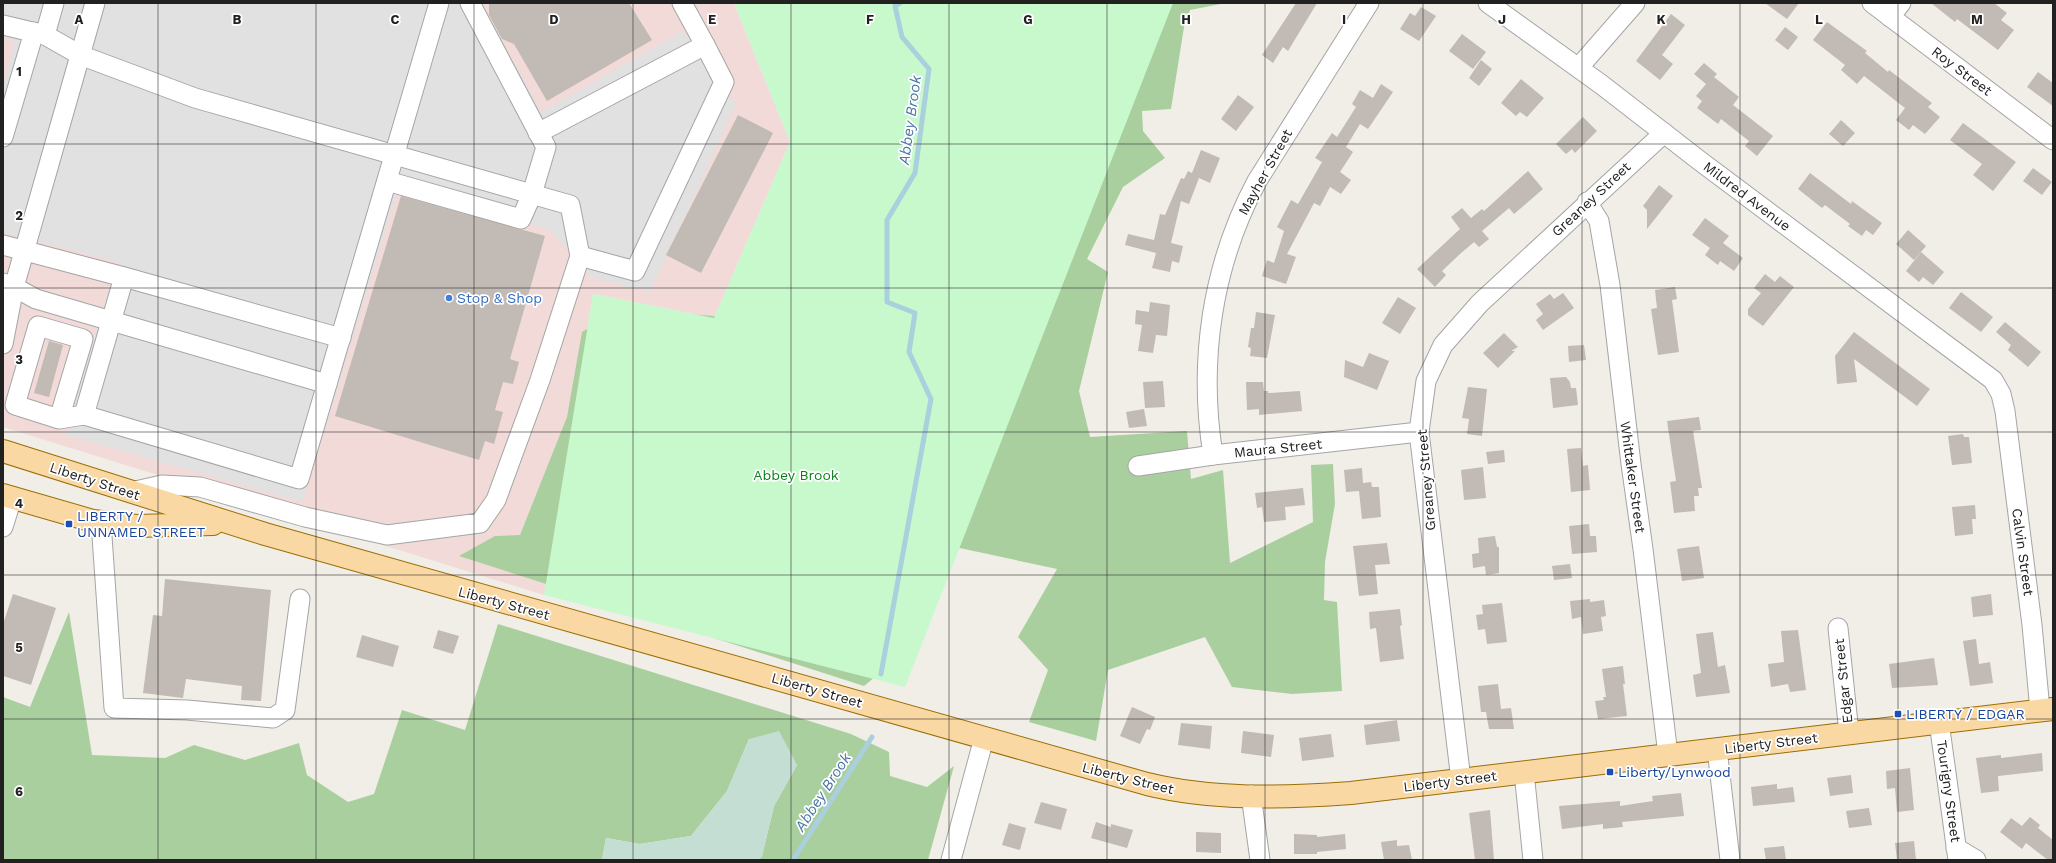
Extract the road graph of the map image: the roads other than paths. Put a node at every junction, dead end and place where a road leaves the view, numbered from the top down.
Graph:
1 (54, 3) edge
2 (96, 3) edge
3 (439, 3) edge
4 (470, 3) edge
5 (682, 3) edge
6 (1369, 3) edge
7 (1488, 3) edge
8 (1636, 3) edge
9 (1872, 3) edge
10 (1896, 10) edge
11 (3, 24) edge
12 (40, 33) junction
13 (705, 45) junction
14 (80, 55) junction
15 (1579, 67) junction
16 (4, 132) edge
17 (538, 133) junction
18 (1664, 133) junction
19 (2053, 140) edge
20 (394, 156) junction
21 (387, 181) junction
22 (532, 194) junction
23 (1587, 202) junction
24 (3, 245) edge
25 (24, 251) junction
26 (580, 256) junction
27 (124, 277) junction
28 (8, 285) edge
29 (3, 309) edge
30 (71, 309) junction
31 (111, 321) junction
32 (4, 332) edge
33 (63, 334) junction
34 (341, 338) junction
35 (76, 362) junction
36 (98, 368) junction
37 (327, 384) junction
38 (2001, 394) joint
39 (84, 415) junction
40 (59, 419) junction
41 (1419, 432) junction
42 (3, 451) edge
43 (1213, 455) junction
44 (1138, 466) dead end
45 (131, 492) junction
46 (8, 497) edge
47 (101, 522) junction
48 (232, 524) junction
49 (3, 527) edge
50 (300, 599) dead end
51 (1838, 628) dead end
52 (2047, 710) edge
53 (1939, 722) junction
54 (1849, 734) junction
55 (984, 738) junction
56 (1716, 749) junction
57 (1668, 755) junction
58 (1524, 772) junction
59 (1461, 780) junction
60 (1251, 795) junction
61 (1957, 854) edge
62 (951, 860) edge
63 (1260, 860) edge
64 (1533, 860) edge
65 (1730, 860) edge
66 (1976, 860) edge

1 - 12 street
2 - 14 street
3 - 20 street
4 - 17 street
5 - 13 street
6 - 43 street, Mayher Street
7 - 15 street, Mildred Avenue
8 - 15 street
9 - 10 street, Roy Street
10 - 19 street, Roy Street
11 - 12 street
12 - 14 street
12 - 16 street
13 - 17 street
13 - 26 street
14 - 20 street
14 - 25 street
15 - 18 street, Mildred Avenue
17 - 22 street
18 - 23 street, Greaney Street
18 - 38 street, Mildred Avenue
20 - 21 street
20 - 22 street
21 - 22 street
21 - 34 street
22 - 26 street
23 - 41 street, Greaney Street
23 - 57 street, Whittaker Street
24 - 25 street
25 - 27 street
25 - 28 street
26 - 45 street
27 - 31 street
27 - 34 street
28 - 29 street
28 - 30 street
28 - 32 street
30 - 31 street
30 - 33 street
31 - 36 street
31 - 37 street
33 - 35 street
33 - 40 street
34 - 37 street
35 - 36 street
35 - 40 street
36 - 39 street
37 - 39 street
38 - 52 street, Calvin Street
39 - 40 street
41 - 43 street, Maura Street
41 - 59 street, Greaney Street
42 - 45 main road, Liberty Street
43 - 44 street, Maura Street
45 - 48 main road, Liberty Street
46 - 47 main road, Liberty Street
46 - 49 street
47 - 48 main road, Liberty Street
47 - 50 street
48 - 55 main road, Liberty Street
51 - 54 street, Edgar Street
52 - 53 main road, Liberty Street
53 - 54 main road, Liberty Street
53 - 61 street, Tourigny Street
54 - 56 main road, Liberty Street
55 - 60 main road, Liberty Street
55 - 62 street
56 - 57 main road, Liberty Street
56 - 65 street
57 - 58 main road, Liberty Street
58 - 59 main road, Liberty Street
58 - 64 street
59 - 60 main road, Liberty Street
60 - 63 street
61 - 66 street

